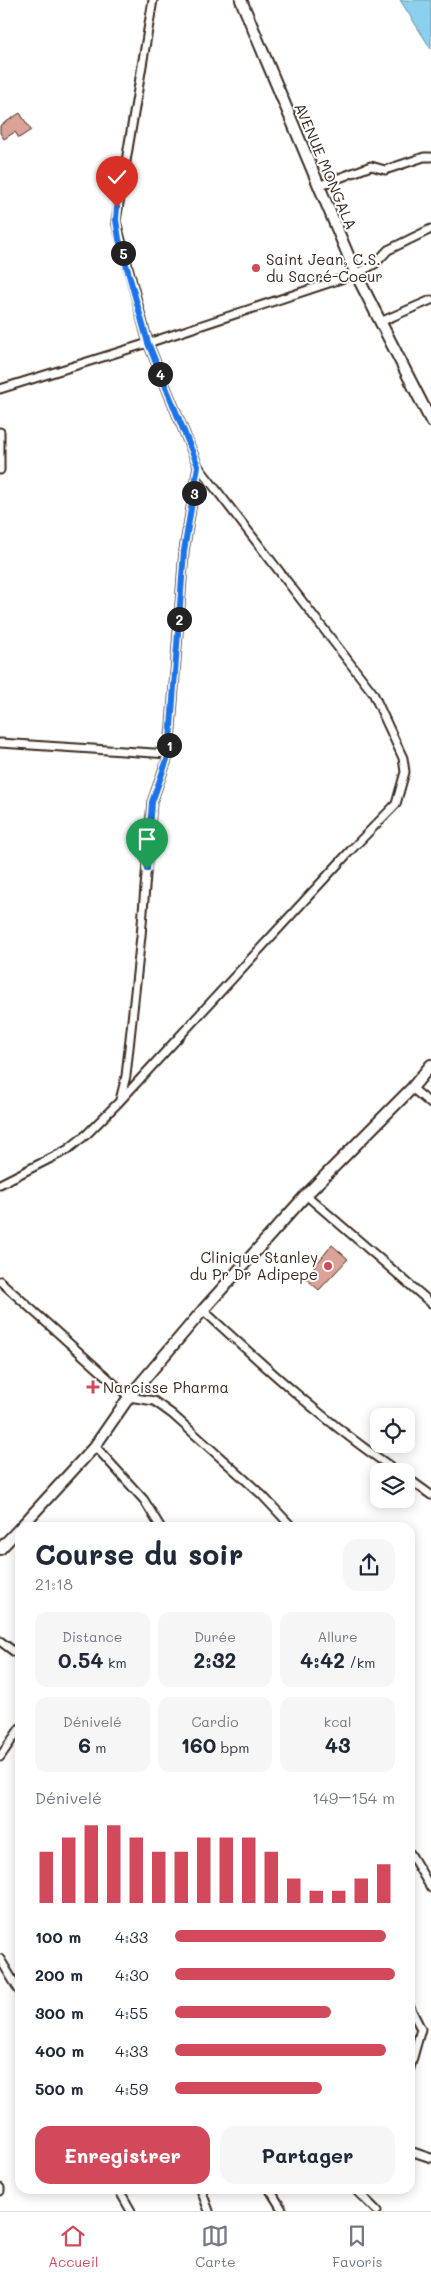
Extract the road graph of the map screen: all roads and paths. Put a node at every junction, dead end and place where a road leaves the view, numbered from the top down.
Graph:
1 (153, 0) edge
2 (241, 0) edge
3 (431, 158) edge
4 (318, 186) junction
5 (431, 228) edge
6 (356, 274) junction
7 (431, 300) edge
8 (380, 322) junction
9 (148, 343) junction
10 (0, 389) edge
11 (431, 421) edge
12 (0, 432) edge
13 (198, 466) junction
14 (0, 470) edge
15 (0, 743) edge
16 (169, 754) junction
17 (431, 1065) edge
18 (412, 1088) junction
19 (119, 1102) junction
20 (431, 1104) edge
21 (0, 1184) edge
22 (306, 1195) junction
23 (0, 1281) edge
24 (431, 1303) edge
25 (203, 1310) junction
26 (130, 1396) junction
27 (95, 1446) junction
28 (385, 1463) edge
29 (415, 1483) edge
30 (431, 1495) edge
31 (25, 1522) edge
32 (157, 1522) edge
33 (287, 1522) edge
34 (15, 1533) edge
35 (0, 1549) edge
36 (0, 1641) edge
37 (15, 1652) edge
38 (15, 1735) edge
39 (0, 1757) edge
40 (415, 1861) edge
41 (431, 1888) edge
42 (0, 1959) edge
43 (15, 1984) edge
44 (415, 2017) edge
45 (415, 2053) edge
46 (415, 2153) edge
47 (431, 2158) edge
48 (121, 2194) edge
49 (202, 2194) edge
50 (272, 2194) edge
51 (360, 2194) edge
52 (131, 2211) edge
53 (209, 2211) edge
54 (283, 2211) edge
55 (377, 2211) edge

1 - 9 street
2 - 4 street, AVENUE MONGALA
3 - 4 street
4 - 6 street, AVENUE MONGALA
5 - 6 street
6 - 8 street, AVENUE MONGALA
6 - 9 street
7 - 8 street
8 - 11 street, AVENUE MONGALA
9 - 10 street
9 - 13 street
12 - 14 street
13 - 16 street
13 - 19 street
15 - 16 street
16 - 19 street
17 - 18 street
18 - 20 street
18 - 22 street
19 - 21 street
22 - 24 street
22 - 25 street
23 - 26 street
25 - 26 street
25 - 28 street
26 - 27 street
26 - 33 street
27 - 31 street
27 - 32 street
29 - 30 street
34 - 35 street
36 - 37 street
38 - 39 street
40 - 41 street
42 - 43 street
44 - 45 street
46 - 47 street
48 - 52 street
49 - 53 street
50 - 54 street
51 - 55 street

